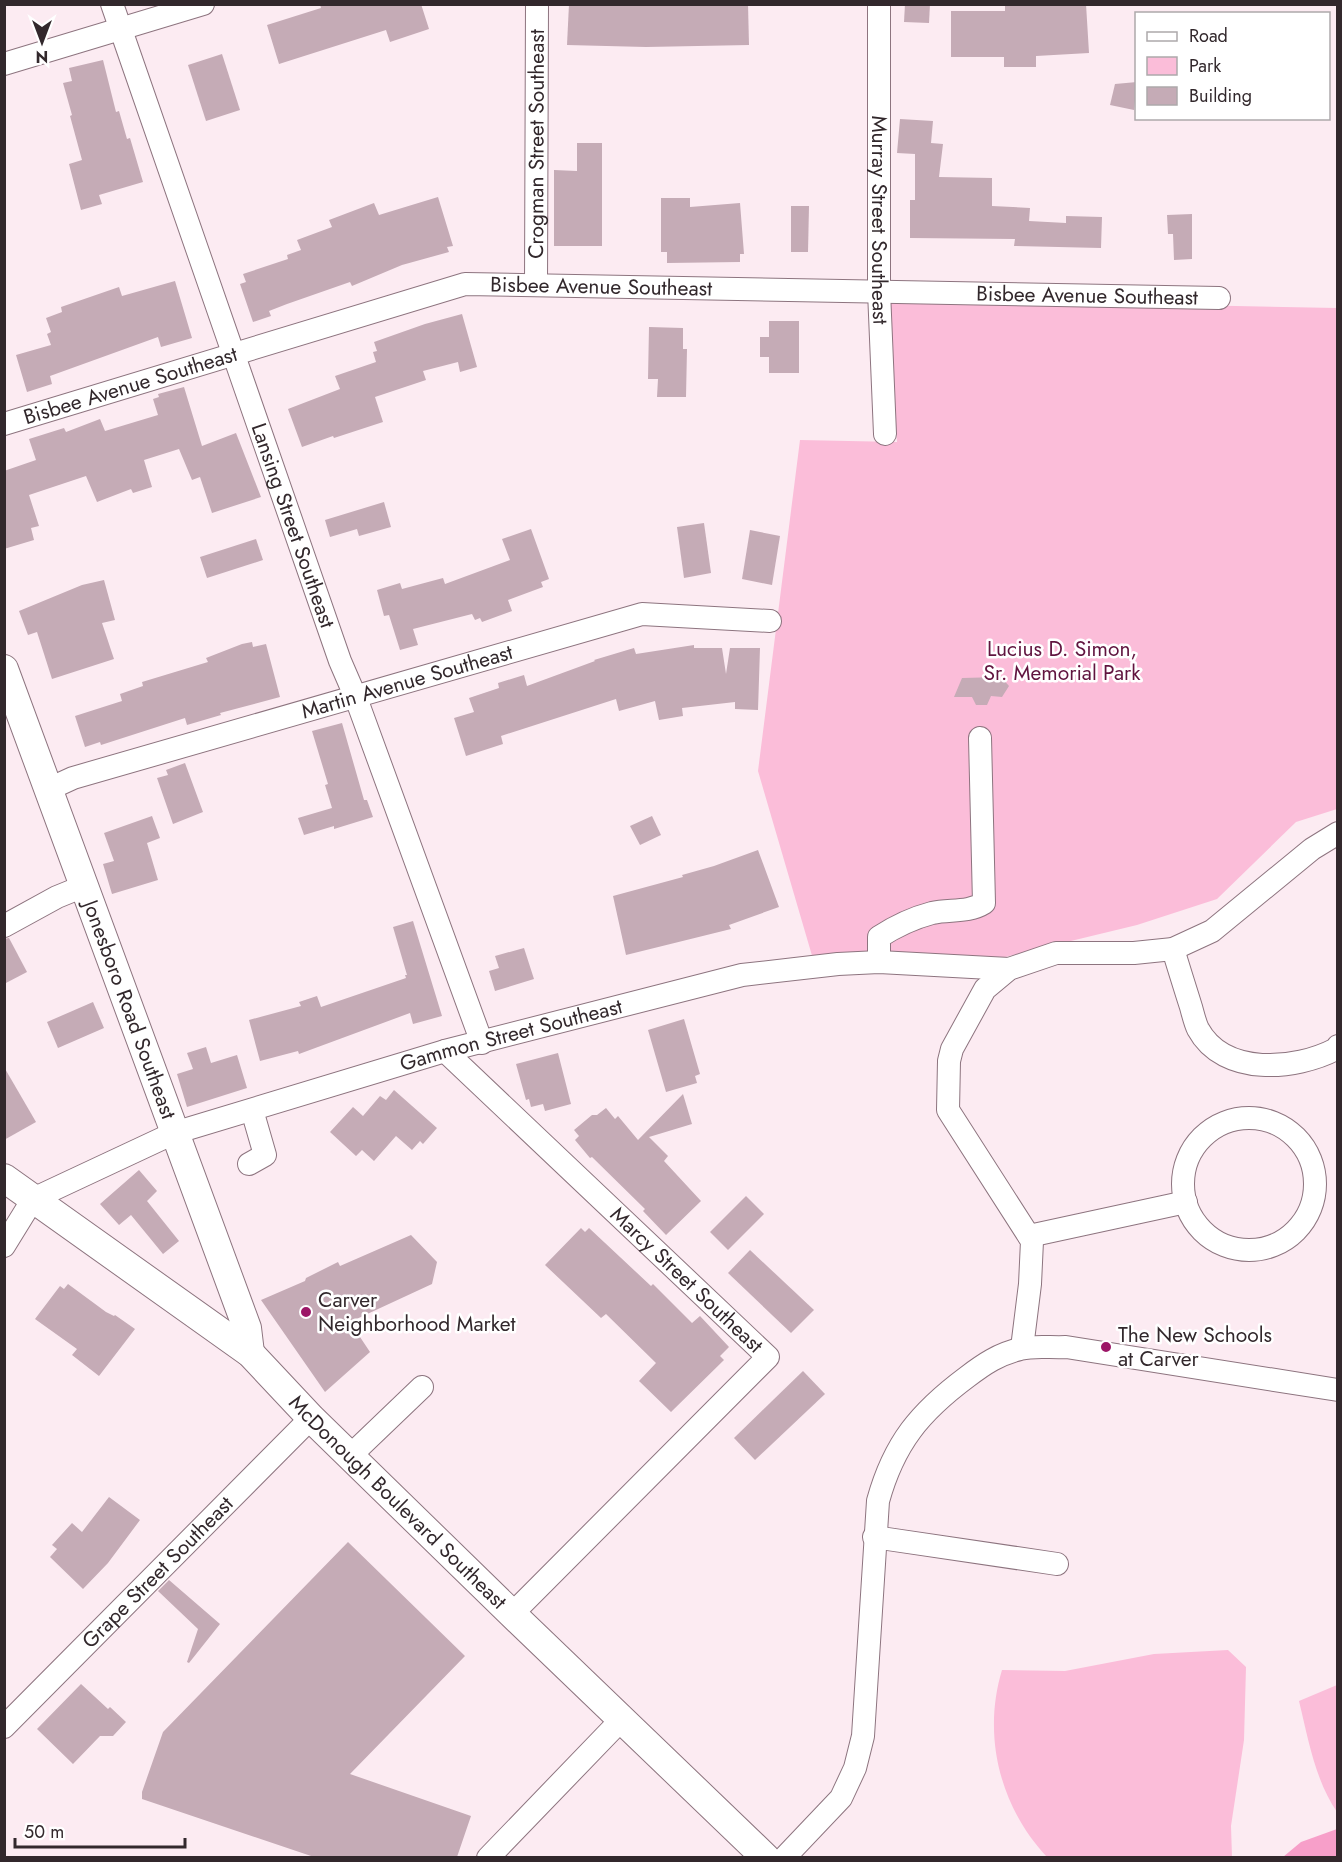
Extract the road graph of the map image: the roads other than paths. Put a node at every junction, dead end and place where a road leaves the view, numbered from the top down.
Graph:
1 (112, 4) edge
2 (203, 4) edge
3 (537, 4) edge
4 (879, 4) edge
5 (120, 29) junction
6 (4, 64) edge
7 (536, 285) junction
8 (879, 291) junction
9 (1219, 298) dead end
10 (233, 353) junction
11 (4, 424) edge
12 (885, 434) dead end
13 (770, 621) dead end
14 (4, 669) edge
15 (356, 698) junction
16 (980, 738) dead end
17 (49, 789) junction
18 (1338, 833) edge
19 (84, 886) junction
20 (4, 926) edge
21 (1173, 950) junction
22 (879, 962) junction
23 (1008, 969) junction
24 (482, 1043) junction
25 (1338, 1046) edge
26 (445, 1051) junction
27 (252, 1110) junction
28 (174, 1133) junction
29 (249, 1164) dead end
30 (4, 1178) edge
31 (33, 1199) junction
32 (1186, 1202) junction
33 (1029, 1236) junction
34 (4, 1245) edge
35 (1022, 1348) junction
36 (250, 1353) junction
37 (422, 1388) dead end
38 (1338, 1390) edge
39 (311, 1418) junction
40 (351, 1455) junction
41 (874, 1537) junction
42 (1058, 1564) dead end
43 (512, 1614) junction
44 (622, 1719) junction
45 (4, 1727) edge
46 (488, 1857) edge
47 (766, 1857) edge
48 (784, 1857) edge

1 - 5 street, Lansing Street Southeast
2 - 5 street
3 - 7 street, Crogman Street Southeast
4 - 8 street, Murray Street Southeast
5 - 6 street
5 - 10 street, Lansing Street Southeast
7 - 8 street, Bisbee Avenue Southeast
7 - 10 street, Bisbee Avenue Southeast
8 - 9 street, Bisbee Avenue Southeast
8 - 12 street, Murray Street Southeast
10 - 11 street, Bisbee Avenue Southeast
10 - 15 street, Lansing Street Southeast
13 - 15 street, Martin Avenue Southeast
14 - 17 main road, Jonesboro Road Southeast
15 - 17 street, Martin Avenue Southeast
15 - 24 street, Lansing Street Southeast
16 - 22 street
17 - 19 main road, Jonesboro Road Southeast
18 - 21 street
19 - 20 street
19 - 28 main road, Jonesboro Road Southeast
21 - 23 street
21 - 25 street
22 - 23 street, Gammon Street Southeast
22 - 24 street, Gammon Street Southeast
23 - 33 street
24 - 26 street, Gammon Street Southeast
26 - 27 street, Gammon Street Southeast
26 - 43 street, Marcy Street Southeast
27 - 28 street, Gammon Street Southeast
27 - 29 street
28 - 31 street, Gammon Street Southeast
28 - 36 main road, Jonesboro Road Southeast
30 - 31 main road, McDonough Boulevard Southeast
31 - 34 street
31 - 36 main road, McDonough Boulevard Southeast
32 - 32 street
32 - 33 street
33 - 35 street
35 - 38 street
35 - 41 street
36 - 39 main road, McDonough Boulevard Southeast
37 - 40 street
39 - 40 main road, McDonough Boulevard Southeast
39 - 45 street, Grape Street Southeast
40 - 43 main road, McDonough Boulevard Southeast
41 - 42 street
41 - 48 street
43 - 44 main road, McDonough Boulevard Southeast
44 - 46 street
44 - 47 main road, McDonough Boulevard Southeast

